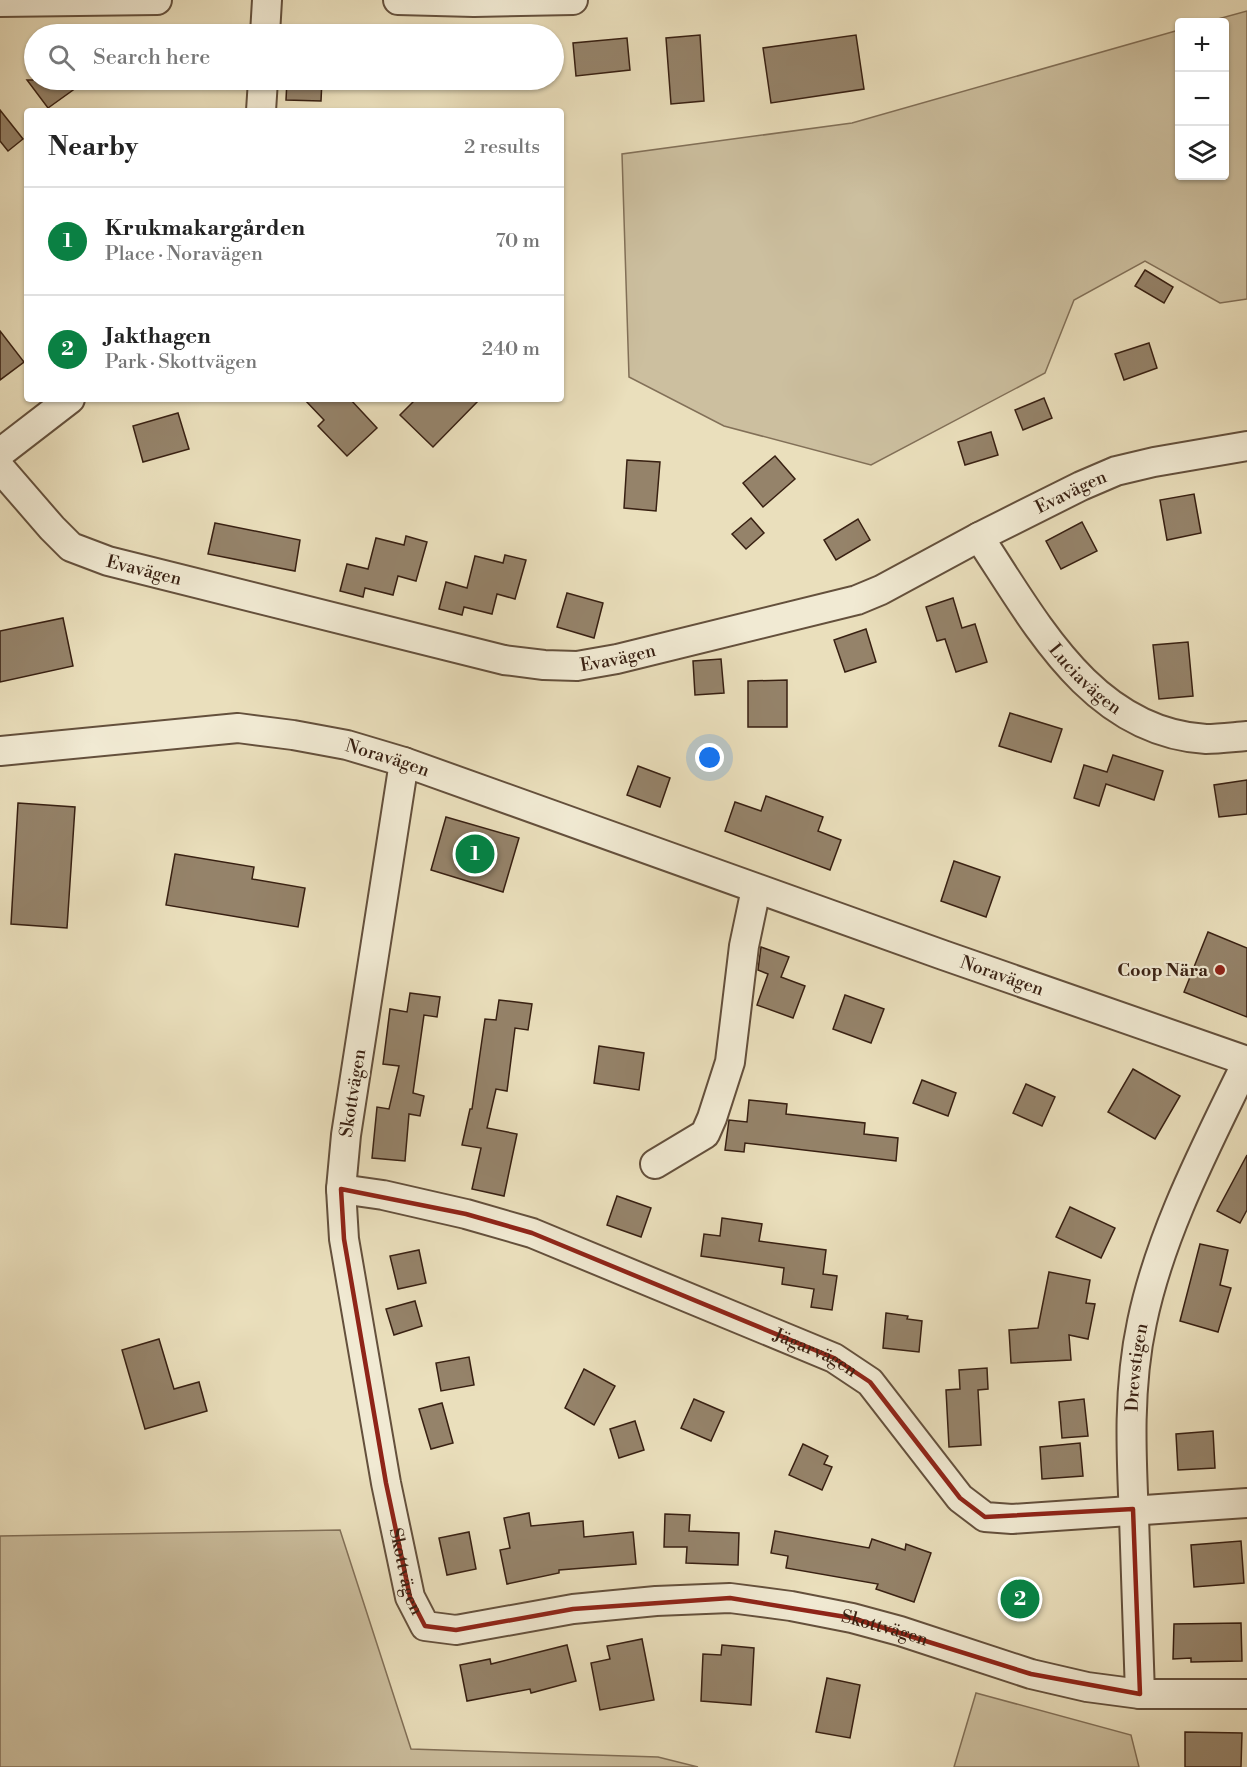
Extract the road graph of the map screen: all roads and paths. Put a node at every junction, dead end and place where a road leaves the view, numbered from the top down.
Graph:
1 (157, 0) edge
2 (267, 0) edge
3 (398, 0) edge
4 (573, 0) edge
5 (0, 2) edge
6 (266, 24) edge
7 (262, 90) edge
8 (261, 108) edge
9 (66, 402) edge
10 (1247, 446) edge
11 (0, 453) edge
12 (0, 468) edge
13 (978, 537) junction
14 (1247, 736) edge
15 (0, 751) edge
16 (404, 762) junction
17 (756, 889) junction
18 (1247, 1061) edge
19 (655, 1164) dead end
20 (341, 1189) junction
21 (1247, 1503) edge
22 (1133, 1509) junction
23 (1140, 1694) junction
24 (1247, 1694) edge

1 - 5 street
2 - 6 street
3 - 4 street
7 - 8 street
9 - 11 street
10 - 13 street, Evavägen
12 - 13 street, Evavägen
13 - 14 street, Luciavägen
15 - 16 street, Noravägen
16 - 17 street, Noravägen
16 - 20 street, Skottvägen
17 - 18 street, Noravägen
17 - 19 street
18 - 22 street, Drevstigen
20 - 22 street, Jägarvägen
20 - 23 street, Skottvägen
21 - 22 street, Jägarvägen
22 - 23 street, Drevstigen
23 - 24 street, Skottvägen

